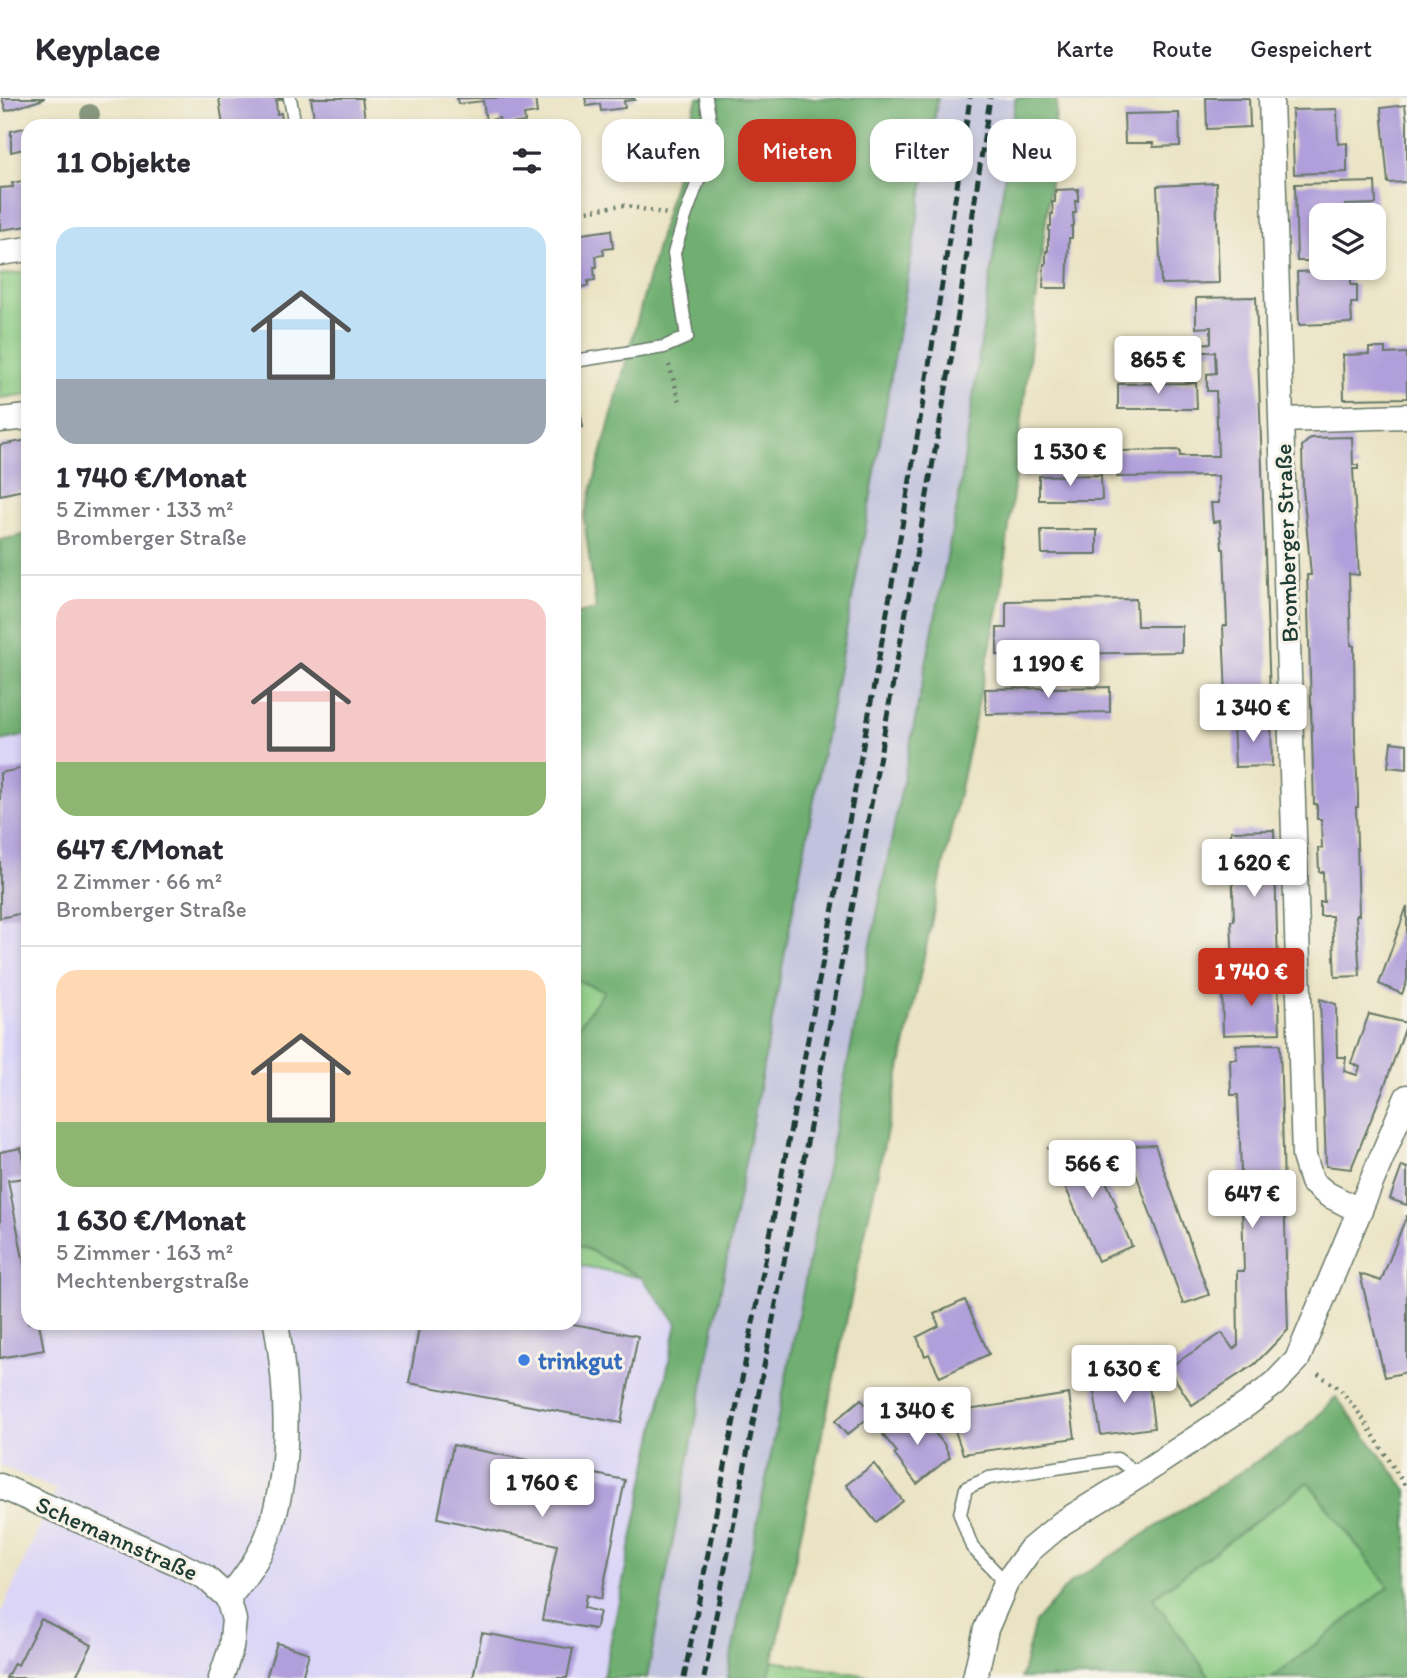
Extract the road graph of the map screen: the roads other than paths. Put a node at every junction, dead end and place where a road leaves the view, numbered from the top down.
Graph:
1 (290, 98) edge
2 (706, 98) edge
3 (1271, 98) edge
4 (294, 119) edge
5 (21, 250) edge
6 (0, 253) edge
7 (581, 360) edge
8 (1407, 416) edge
9 (21, 418) edge
10 (1282, 419) junction
11 (0, 421) edge
12 (1407, 1097) edge
13 (1360, 1211) junction
14 (277, 1330) edge
15 (1140, 1475) junction
16 (0, 1486) edge
17 (1006, 1583) junction
18 (228, 1598) junction
19 (221, 1678) edge
20 (975, 1678) edge

1 - 4 lane
2 - 7 lane
3 - 10 street, Bromberger Straße
5 - 6 street
8 - 10 street
9 - 11 street
10 - 13 street, Bromberger Straße
12 - 13 street
13 - 15 street
14 - 18 street
15 - 17 street
15 - 17 lane
16 - 18 street, Schemannstraße
17 - 20 street
18 - 19 street

